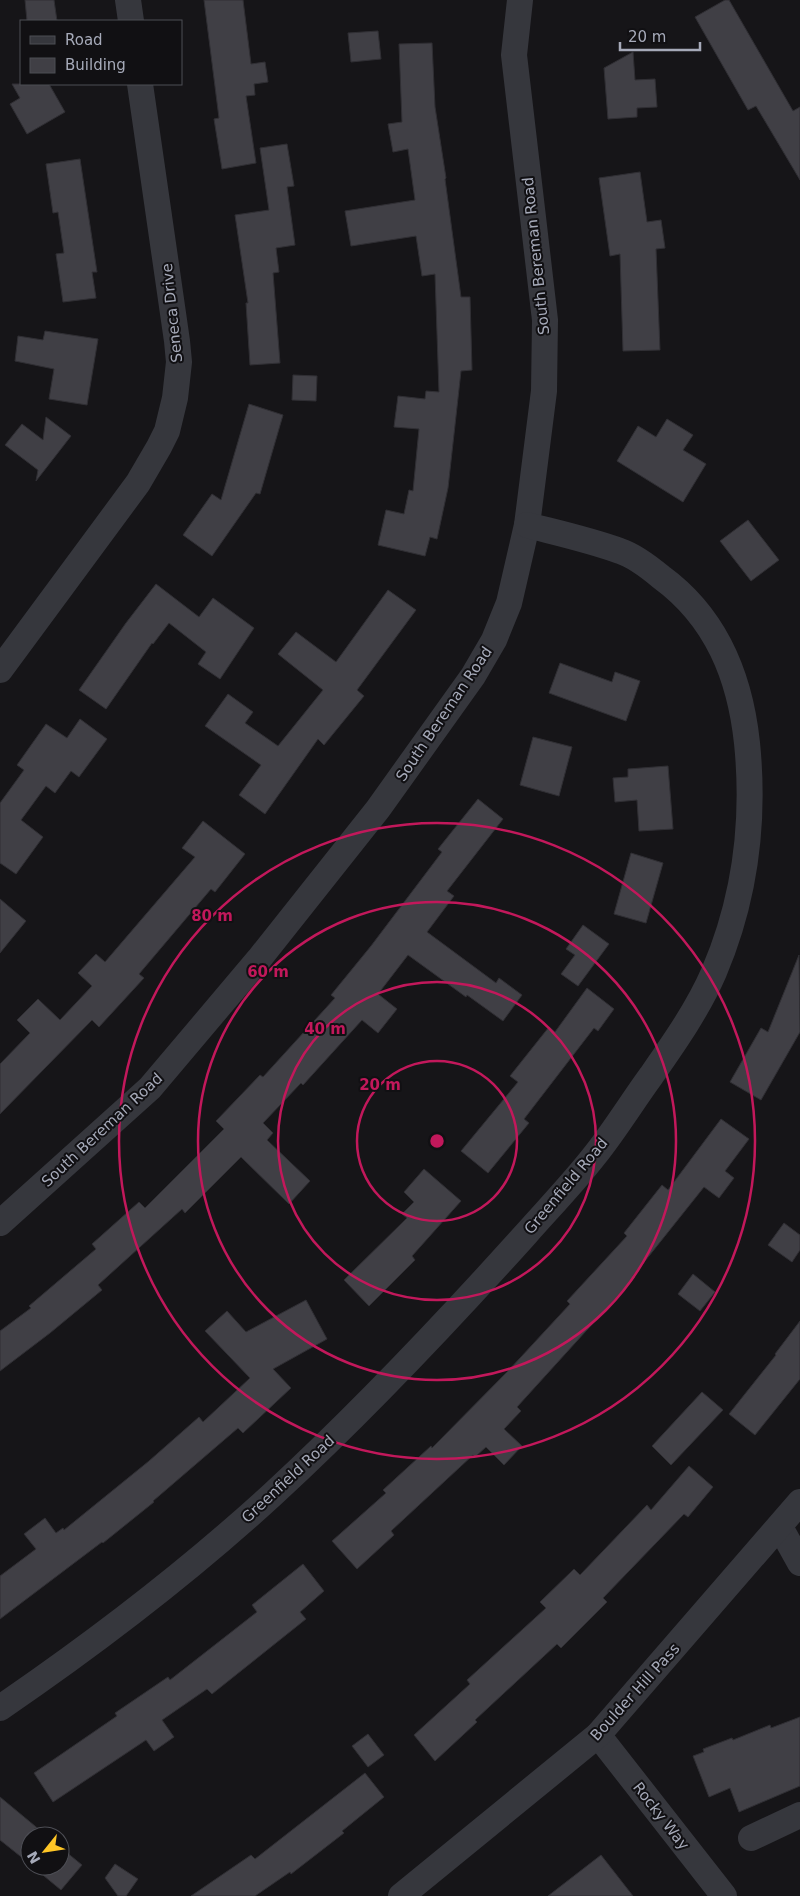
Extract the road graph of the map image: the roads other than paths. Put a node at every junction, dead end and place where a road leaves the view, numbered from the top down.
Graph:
1 (128, 0) edge
2 (520, 0) edge
3 (131, 20) edge
4 (140, 85) edge
5 (527, 525) junction
6 (2, 661) edge
7 (0, 1223) edge
8 (800, 1502) edge
9 (790, 1531) edge
10 (800, 1563) edge
11 (0, 1708) edge
12 (598, 1735) junction
13 (800, 1815) edge
14 (751, 1838) dead end
15 (400, 1896) edge
16 (724, 1896) edge

1 - 3 street
2 - 5 street, South Bereman Road
4 - 6 street, Seneca Drive
5 - 7 street, South Bereman Road
5 - 11 street, Greenfield Road
8 - 9 street, Boulder Hill Pass
9 - 10 street
9 - 12 street, Boulder Hill Pass
12 - 15 street, Boulder Hill Pass
12 - 16 street, Rocky Way
13 - 14 street

